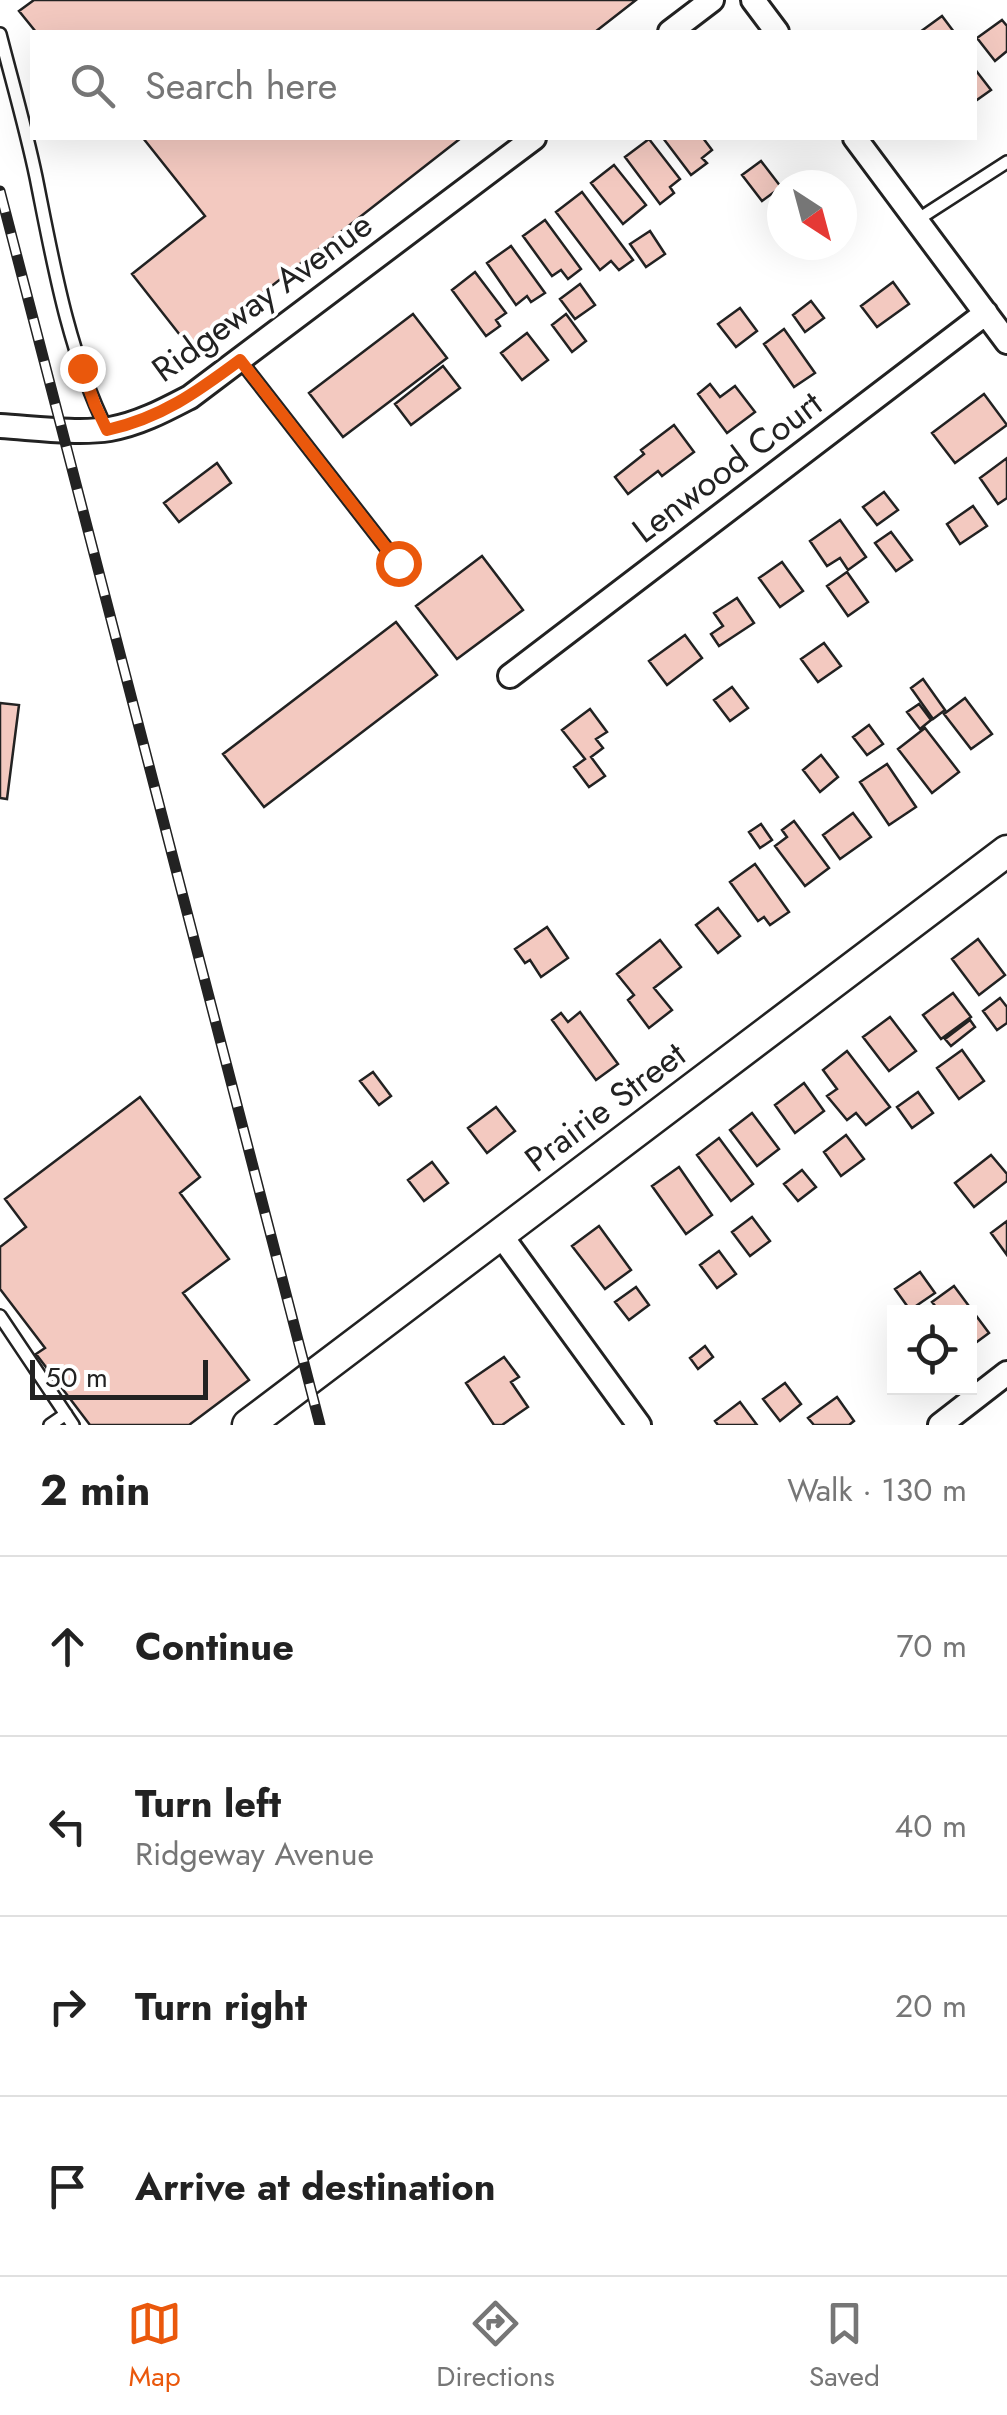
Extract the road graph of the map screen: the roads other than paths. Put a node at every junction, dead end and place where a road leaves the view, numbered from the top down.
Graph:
1 (712, 0) edge
2 (753, 0) edge
3 (673, 30) edge
4 (776, 30) edge
5 (0, 34) edge
6 (531, 140) edge
7 (857, 140) edge
8 (1007, 162) edge
9 (917, 220) junction
10 (986, 313) junction
11 (1007, 342) edge
12 (240, 360) junction
13 (0, 426) edge
14 (107, 430) junction
15 (398, 563) dead end
16 (510, 676) dead end
17 (1007, 851) edge
18 (500, 1234) junction
19 (0, 1316) edge
20 (1007, 1373) edge
21 (70, 1420) edge
22 (50, 1425) edge
23 (248, 1425) edge
24 (639, 1425) edge
25 (940, 1425) edge

1 - 3 street
2 - 4 street
5 - 14 lane
6 - 12 street, Ridgeway Avenue
7 - 9 street
8 - 9 lane
9 - 10 street
10 - 11 street
10 - 16 street, Lenwood Court
12 - 14 street, Ridgeway Avenue
12 - 15 lane
13 - 14 street, Ridgeway Avenue
17 - 18 street, Prairie Street
18 - 23 street, Prairie Street
18 - 24 street
19 - 21 lane
20 - 25 street
21 - 22 lane

